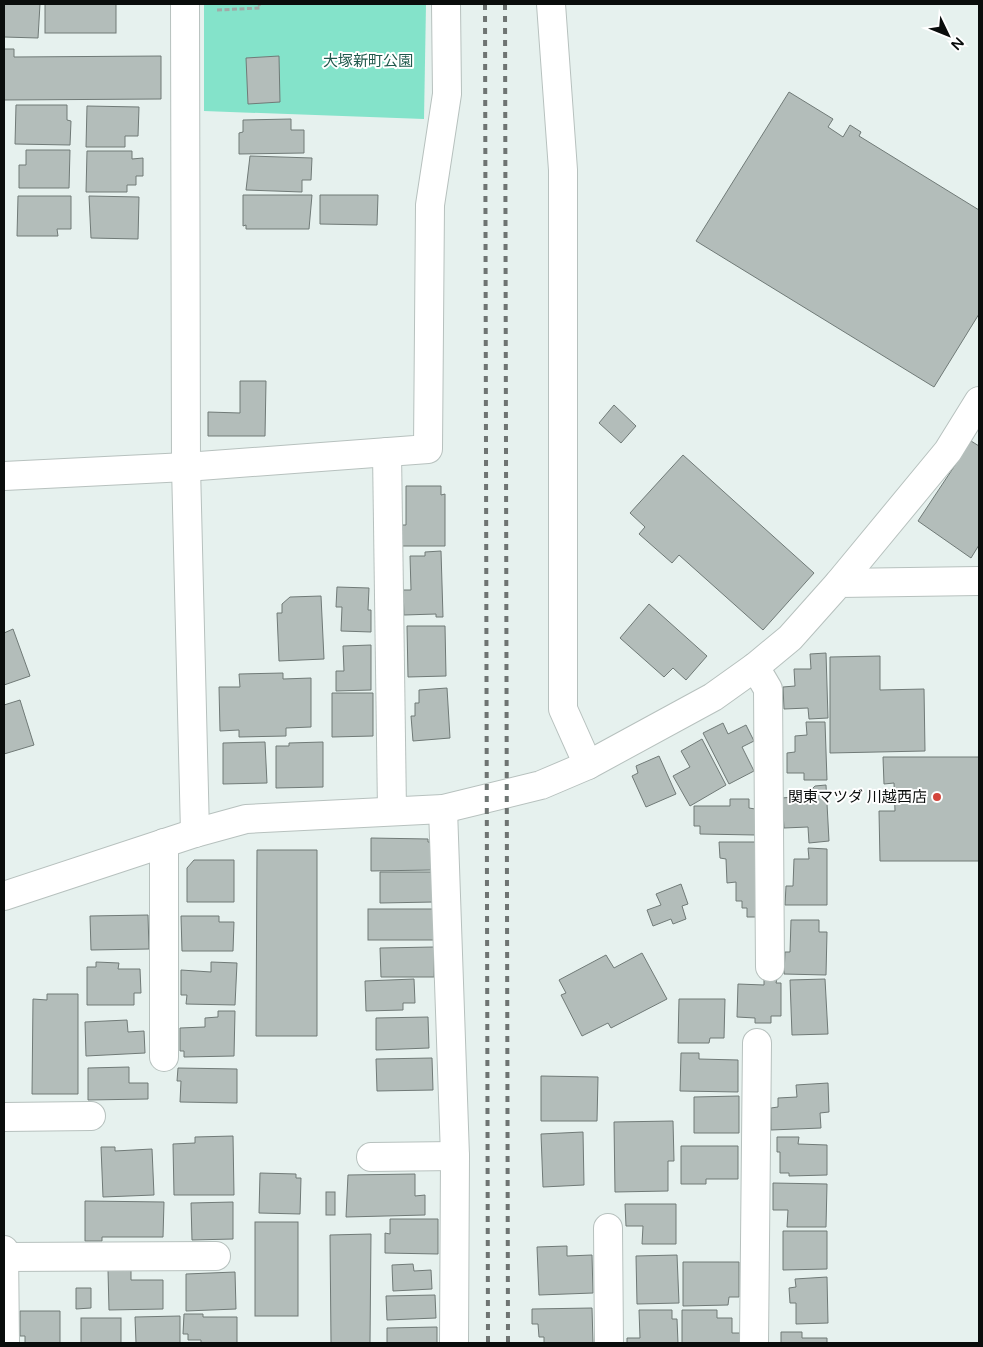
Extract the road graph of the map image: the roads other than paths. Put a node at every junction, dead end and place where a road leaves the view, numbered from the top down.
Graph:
1 (185, 4) edge
2 (446, 4) edge
3 (551, 4) edge
4 (979, 401) edge
5 (387, 452) junction
6 (186, 467) junction
7 (4, 476) edge
8 (979, 581) edge
9 (839, 583) junction
10 (755, 668) junction
11 (588, 765) junction
12 (443, 809) junction
13 (392, 811) junction
14 (195, 833) junction
15 (164, 843) junction
16 (4, 896) edge
17 (770, 967) dead end
18 (757, 1043) dead end
19 (164, 1057) dead end
20 (91, 1116) dead end
21 (4, 1117) edge
22 (455, 1156) junction
23 (371, 1158) dead end
24 (608, 1228) dead end
25 (4, 1250) edge
26 (216, 1256) dead end
27 (4, 1257) edge
28 (5, 1343) edge
29 (454, 1343) edge
30 (609, 1343) edge
31 (754, 1343) edge

1 - 6 street
2 - 5 street
3 - 11 street
4 - 9 street
5 - 6 street
5 - 13 street
6 - 7 street
6 - 14 street
8 - 9 street
9 - 10 street
10 - 11 street
10 - 17 street
11 - 12 street
12 - 13 street
12 - 22 street
13 - 14 street
14 - 15 street
15 - 16 street
15 - 19 street
18 - 31 street
20 - 21 street
22 - 23 street
22 - 29 street
24 - 30 street
25 - 27 street
26 - 27 street
27 - 28 street

